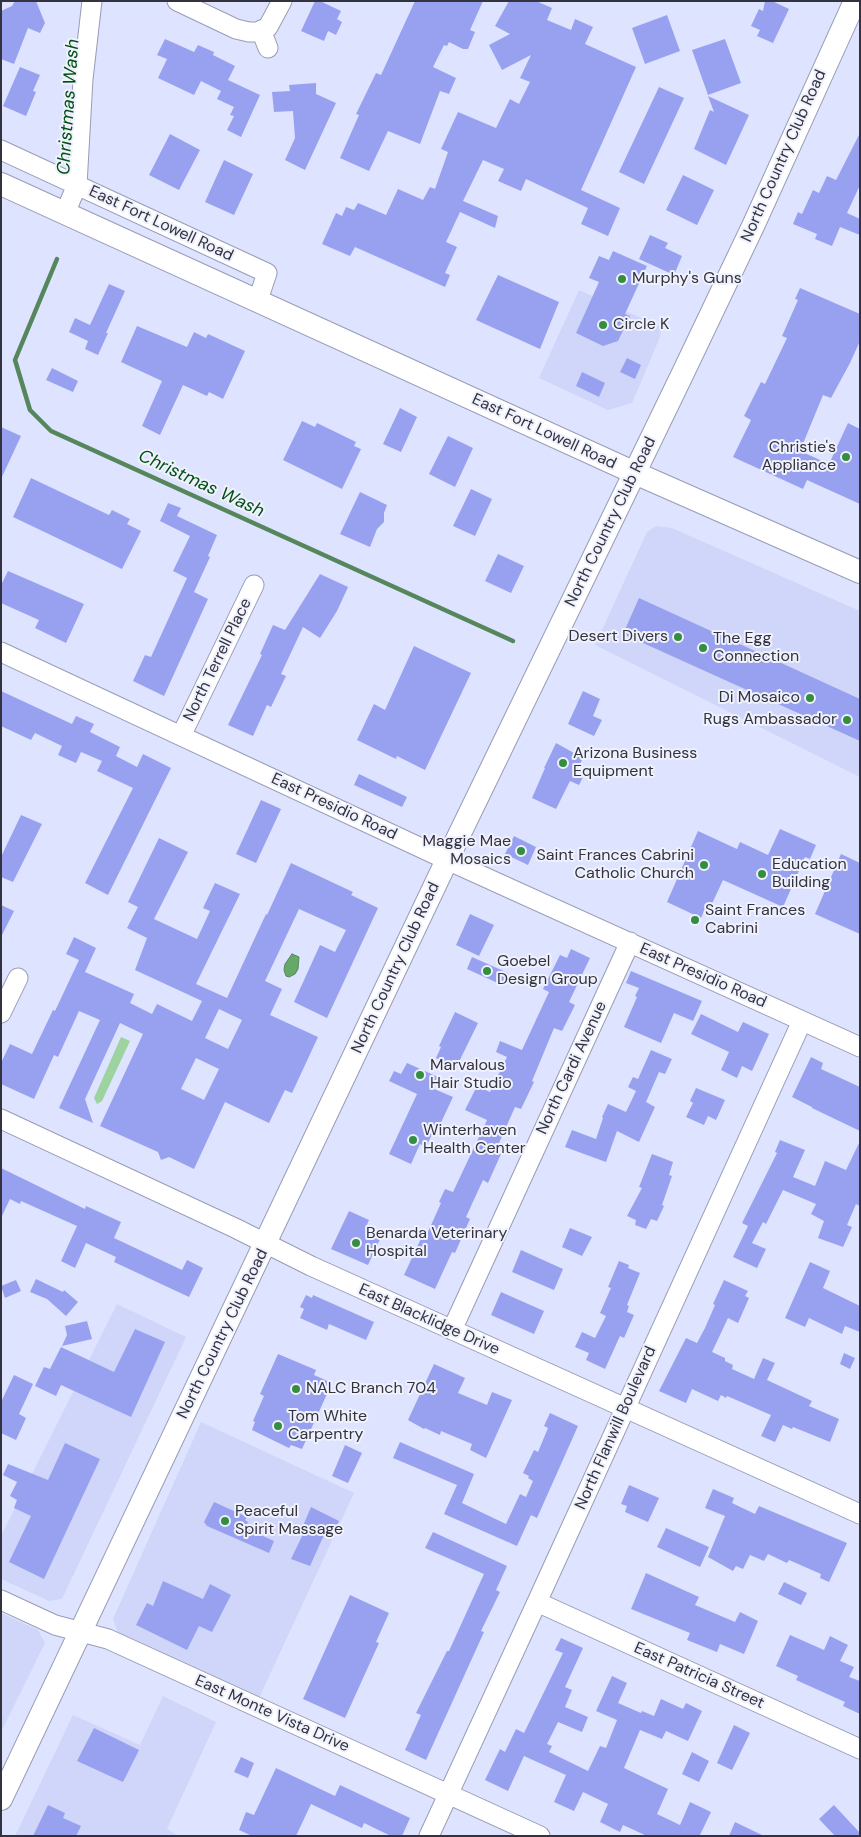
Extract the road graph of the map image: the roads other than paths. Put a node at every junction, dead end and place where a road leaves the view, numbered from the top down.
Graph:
1 (92, 1) edge
2 (177, 1) edge
3 (282, 1) edge
4 (855, 1) edge
5 (262, 30) junction
6 (268, 48) dead end
7 (1, 150) edge
8 (1, 184) edge
9 (78, 185) junction
10 (65, 213) junction
11 (258, 300) junction
12 (635, 473) junction
13 (860, 572) edge
14 (254, 585) dead end
15 (1, 652) edge
16 (181, 736) junction
17 (447, 860) junction
18 (630, 942) junction
19 (18, 978) dead end
20 (1, 1014) edge
21 (802, 1021) junction
22 (860, 1047) edge
23 (1, 1119) edge
24 (266, 1244) junction
25 (452, 1330) junction
26 (625, 1408) junction
27 (860, 1514) edge
28 (1, 1600) edge
29 (538, 1602) junction
30 (81, 1632) junction
31 (860, 1749) edge
32 (448, 1794) junction
33 (1, 1799) edge
34 (429, 1836) edge
35 (540, 1836) edge

1 - 9 street
2 - 5 street
3 - 5 street
4 - 12 main road, North Country Club Road
5 - 6 street
7 - 9 street, East Fort Lowell Road
8 - 10 main road, East Fort Lowell Road
9 - 10 street
9 - 11 street, East Fort Lowell Road
10 - 11 main road, East Fort Lowell Road
11 - 12 main road, East Fort Lowell Road
12 - 13 main road, East Fort Lowell Road
12 - 17 main road, North Country Club Road
14 - 16 street, North Terrell Place
15 - 16 street, East Presidio Road
16 - 17 street, East Presidio Road
17 - 18 street, East Presidio Road
17 - 24 main road, North Country Club Road
18 - 21 street, East Presidio Road
18 - 25 street, North Cardi Avenue
19 - 20 street
21 - 22 street, East Presidio Road
21 - 26 street, North Flanwill Boulevard
23 - 24 street, East Blacklidge Drive
24 - 25 street, East Blacklidge Drive
24 - 30 main road, North Country Club Road
25 - 26 street, East Blacklidge Drive
26 - 27 street, East Blacklidge Drive
26 - 29 street, North Flanwill Boulevard
28 - 30 street, East Monte Vista Drive
29 - 31 street, East Patricia Street
29 - 32 street, North Flanwill Boulevard
30 - 32 street, East Monte Vista Drive
30 - 33 main road, North Country Club Road
32 - 34 street, North Flanwill Boulevard
32 - 35 street, East Monte Vista Drive

